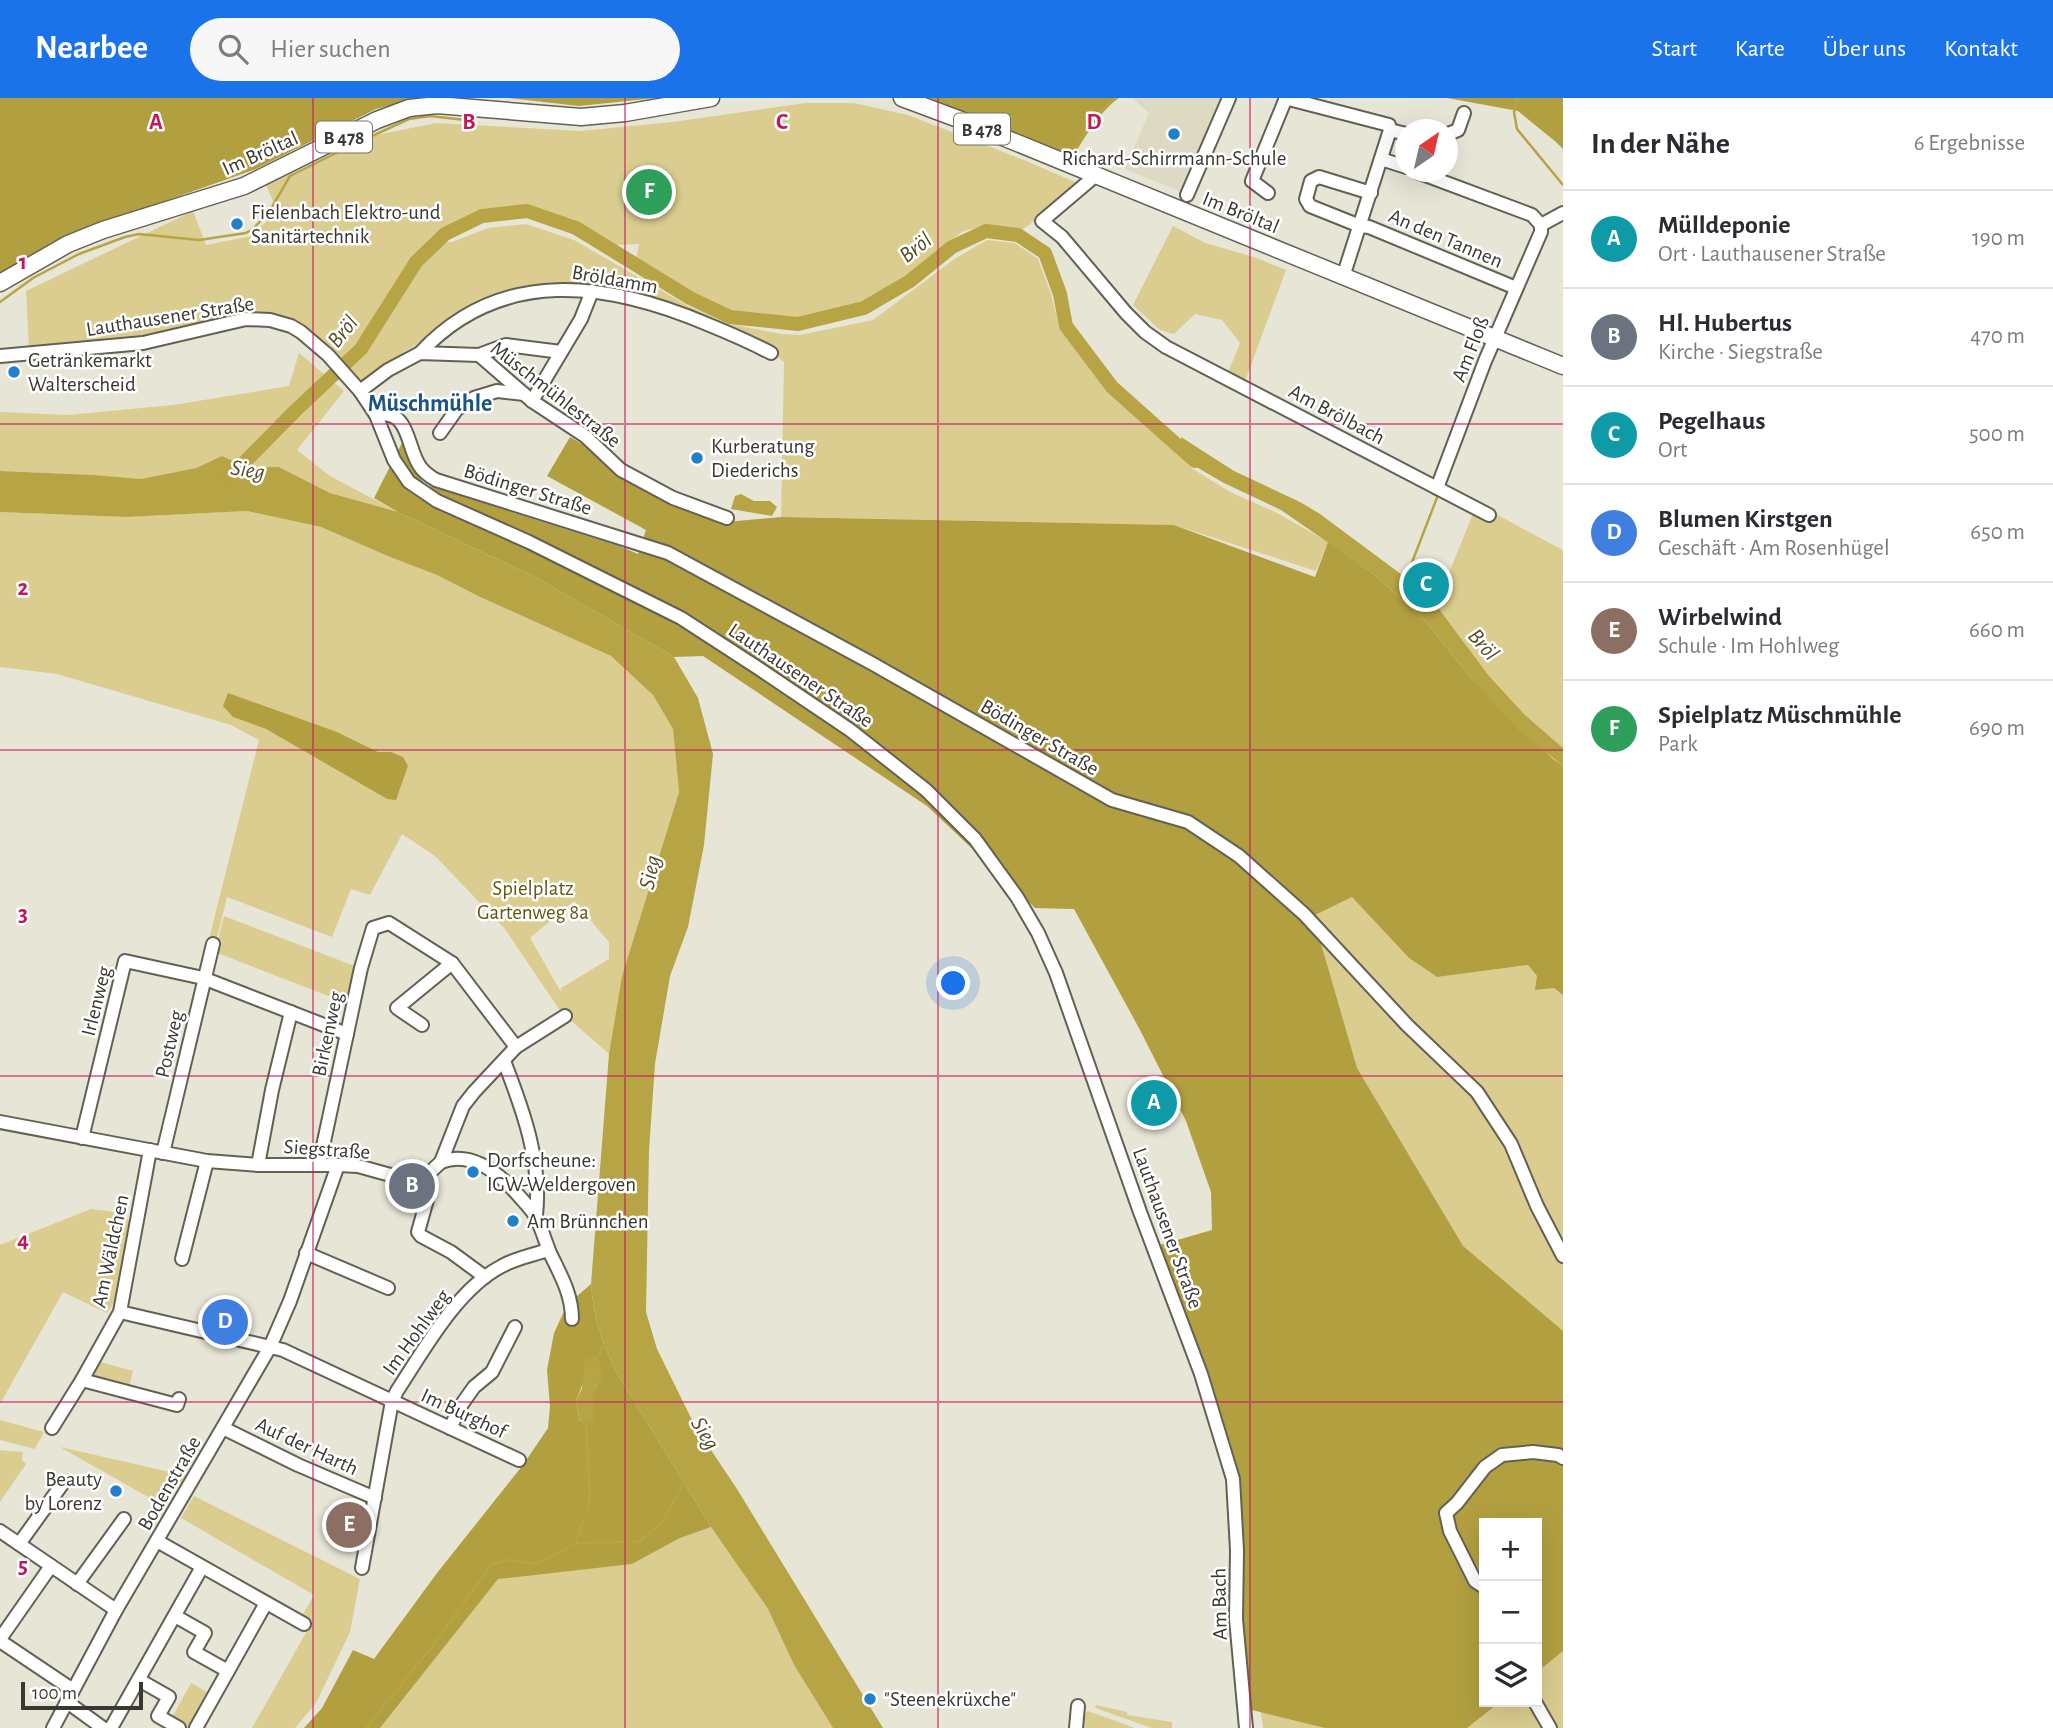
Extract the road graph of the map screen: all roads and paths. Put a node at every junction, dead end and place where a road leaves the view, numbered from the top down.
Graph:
1 (711, 98) edge
2 (902, 98) edge
3 (1229, 98) edge
4 (1285, 98) edge
5 (1464, 113) dead end
6 (1390, 130) junction
7 (1395, 131) edge
8 (1458, 131) edge
9 (1381, 159) junction
10 (1395, 164) edge
11 (1096, 176) junction
12 (1445, 182) edge
13 (1268, 193) dead end
14 (1371, 193) junction
15 (1187, 195) dead end
16 (1562, 213) edge
17 (1541, 225) junction
18 (1360, 226) junction
19 (1343, 277) junction
20 (0, 283) edge
21 (1516, 288) junction
22 (592, 291) junction
23 (1495, 338) junction
24 (561, 352) junction
25 (420, 353) junction
26 (771, 353) dead end
27 (479, 355) junction
28 (0, 356) edge
29 (1563, 366) edge
30 (358, 388) junction
31 (528, 398) junction
32 (376, 415) junction
33 (440, 433) dead end
34 (1437, 488) junction
35 (1489, 515) dead end
36 (727, 518) dead end
37 (213, 944) dead end
38 (452, 964) junction
39 (203, 978) junction
40 (291, 1012) junction
41 (565, 1016) dead end
42 (422, 1025) dead end
43 (347, 1034) junction
44 (516, 1046) junction
45 (504, 1061) junction
46 (0, 1122) edge
47 (82, 1138) junction
48 (150, 1150) junction
49 (163, 1153) junction
50 (206, 1161) junction
51 (441, 1162) junction
52 (258, 1165) junction
53 (319, 1165) junction
54 (338, 1165) junction
55 (427, 1175) junction
56 (536, 1215) junction
57 (548, 1250) junction
58 (306, 1253) junction
59 (1563, 1256) edge
60 (182, 1259) dead end
61 (485, 1277) junction
62 (388, 1288) dead end
63 (120, 1312) junction
64 (572, 1318) dead end
65 (514, 1327) dead end
66 (270, 1347) junction
67 (82, 1380) junction
68 (179, 1399) dead end
69 (392, 1401) junction
70 (52, 1428) dead end
71 (223, 1428) junction
72 (450, 1428) junction
73 (1563, 1458) edge
74 (519, 1460) dead end
75 (1233, 1479) joint
76 (63, 1483) dead end
77 (375, 1498) junction
78 (124, 1519) dead end
79 (0, 1531) edge
80 (157, 1541) junction
81 (19, 1544) junction
82 (51, 1566) junction
83 (202, 1567) junction
84 (362, 1568) dead end
85 (77, 1584) junction
86 (1479, 1584) edge
87 (266, 1603) junction
88 (116, 1610) junction
89 (175, 1616) junction
90 (304, 1624) dead end
91 (1, 1642) edge
92 (228, 1671) junction
93 (139, 1679) junction
94 (70, 1696) junction
95 (1078, 1706) dead end
96 (1538, 1707) edge
97 (53, 1728) edge
98 (103, 1728) edge
99 (111, 1728) edge
100 (179, 1728) edge
101 (196, 1728) edge
102 (1076, 1728) edge
103 (1246, 1728) edge
104 (1550, 1728) edge

1 - 20 main road, Im Bröltal / B 478
2 - 11 main road, Im Bröltal / B 478
3 - 15 street
4 - 6 street
4 - 13 street
5 - 8 street
6 - 7 street
6 - 9 street
9 - 10 street
9 - 14 street
11 - 19 main road, Im Bröltal / B 478
11 - 34 street, Am Brölbach
12 - 17 street
14 - 18 street
14 - 18 street, An den Tannen
16 - 17 street
17 - 21 street, Am Floß
18 - 19 street
18 - 21 street, An den Tannen
19 - 23 main road, Im Bröltal / B 478
21 - 23 street, Am Floß
22 - 24 street
22 - 25 street, Bröldamm
22 - 26 street, Bröldamm
23 - 29 main road, Im Bröltal / B 478
23 - 34 street, Am Floß
24 - 27 street
24 - 31 street
25 - 27 street, Müschmühlestraße
25 - 30 street, Müschmühlestraße
27 - 31 street, Müschmühlestraße
28 - 30 street, Lauthausener Straße
30 - 32 street, Lauthausener Straße
31 - 33 street
31 - 36 street, Müschmühlestraße
32 - 59 street, Bödinger Straße
32 - 75 street, Lauthausener Straße
34 - 35 street, Am Brölbach
37 - 39 street, Postweg
38 - 42 street
38 - 43 street, Birkenweg
38 - 44 street
39 - 40 street, Irlenweg
39 - 47 street, Irlenweg
39 - 49 street, Postweg
40 - 43 street, Irlenweg
40 - 52 street, Siegstraße
41 - 44 street
43 - 53 street, Birkenweg
44 - 45 street
45 - 51 street
45 - 56 street
46 - 47 street, Siegstraße
47 - 48 street, Siegstraße
48 - 49 street, Siegstraße
48 - 63 street, Am Wäldchen
49 - 50 street, Siegstraße
50 - 52 street, Siegstraße
50 - 60 street
51 - 55 street
51 - 56 street
52 - 53 street, Siegstraße
53 - 54 street, Siegstraße
54 - 55 street, Siegstraße
54 - 58 street, Bodenstraße
55 - 61 street
56 - 57 street
57 - 61 street, Im Hohlweg
57 - 64 street
58 - 62 street
58 - 66 street, Bodenstraße
61 - 69 street, Im Hohlweg
63 - 66 street, Im Burghof
63 - 67 street, Am Wäldchen
65 - 72 street
66 - 69 street, Im Burghof
66 - 71 street, Bodenstraße
67 - 68 street
67 - 70 street, Am Wäldchen
69 - 72 street, Im Burghof
69 - 77 street, Im Hohlweg
71 - 77 street, Auf der Harth
71 - 80 street, Bodenstraße
72 - 74 street, Im Burghof
73 - 86 street
75 - 103 street, Am Bach
76 - 81 street
77 - 84 street, Im Hohlweg
78 - 85 street
79 - 81 street
80 - 83 street
80 - 88 street, Bodenstraße
81 - 82 street
82 - 85 street
82 - 91 street
83 - 87 street
83 - 89 street
85 - 88 street
87 - 90 street
87 - 92 street
88 - 94 street, Bodenstraße
89 - 92 street
89 - 93 street
91 - 94 street
92 - 101 street
93 - 99 street
93 - 100 street
94 - 97 street, Bodenstraße
94 - 98 street
95 - 102 street
96 - 104 street

